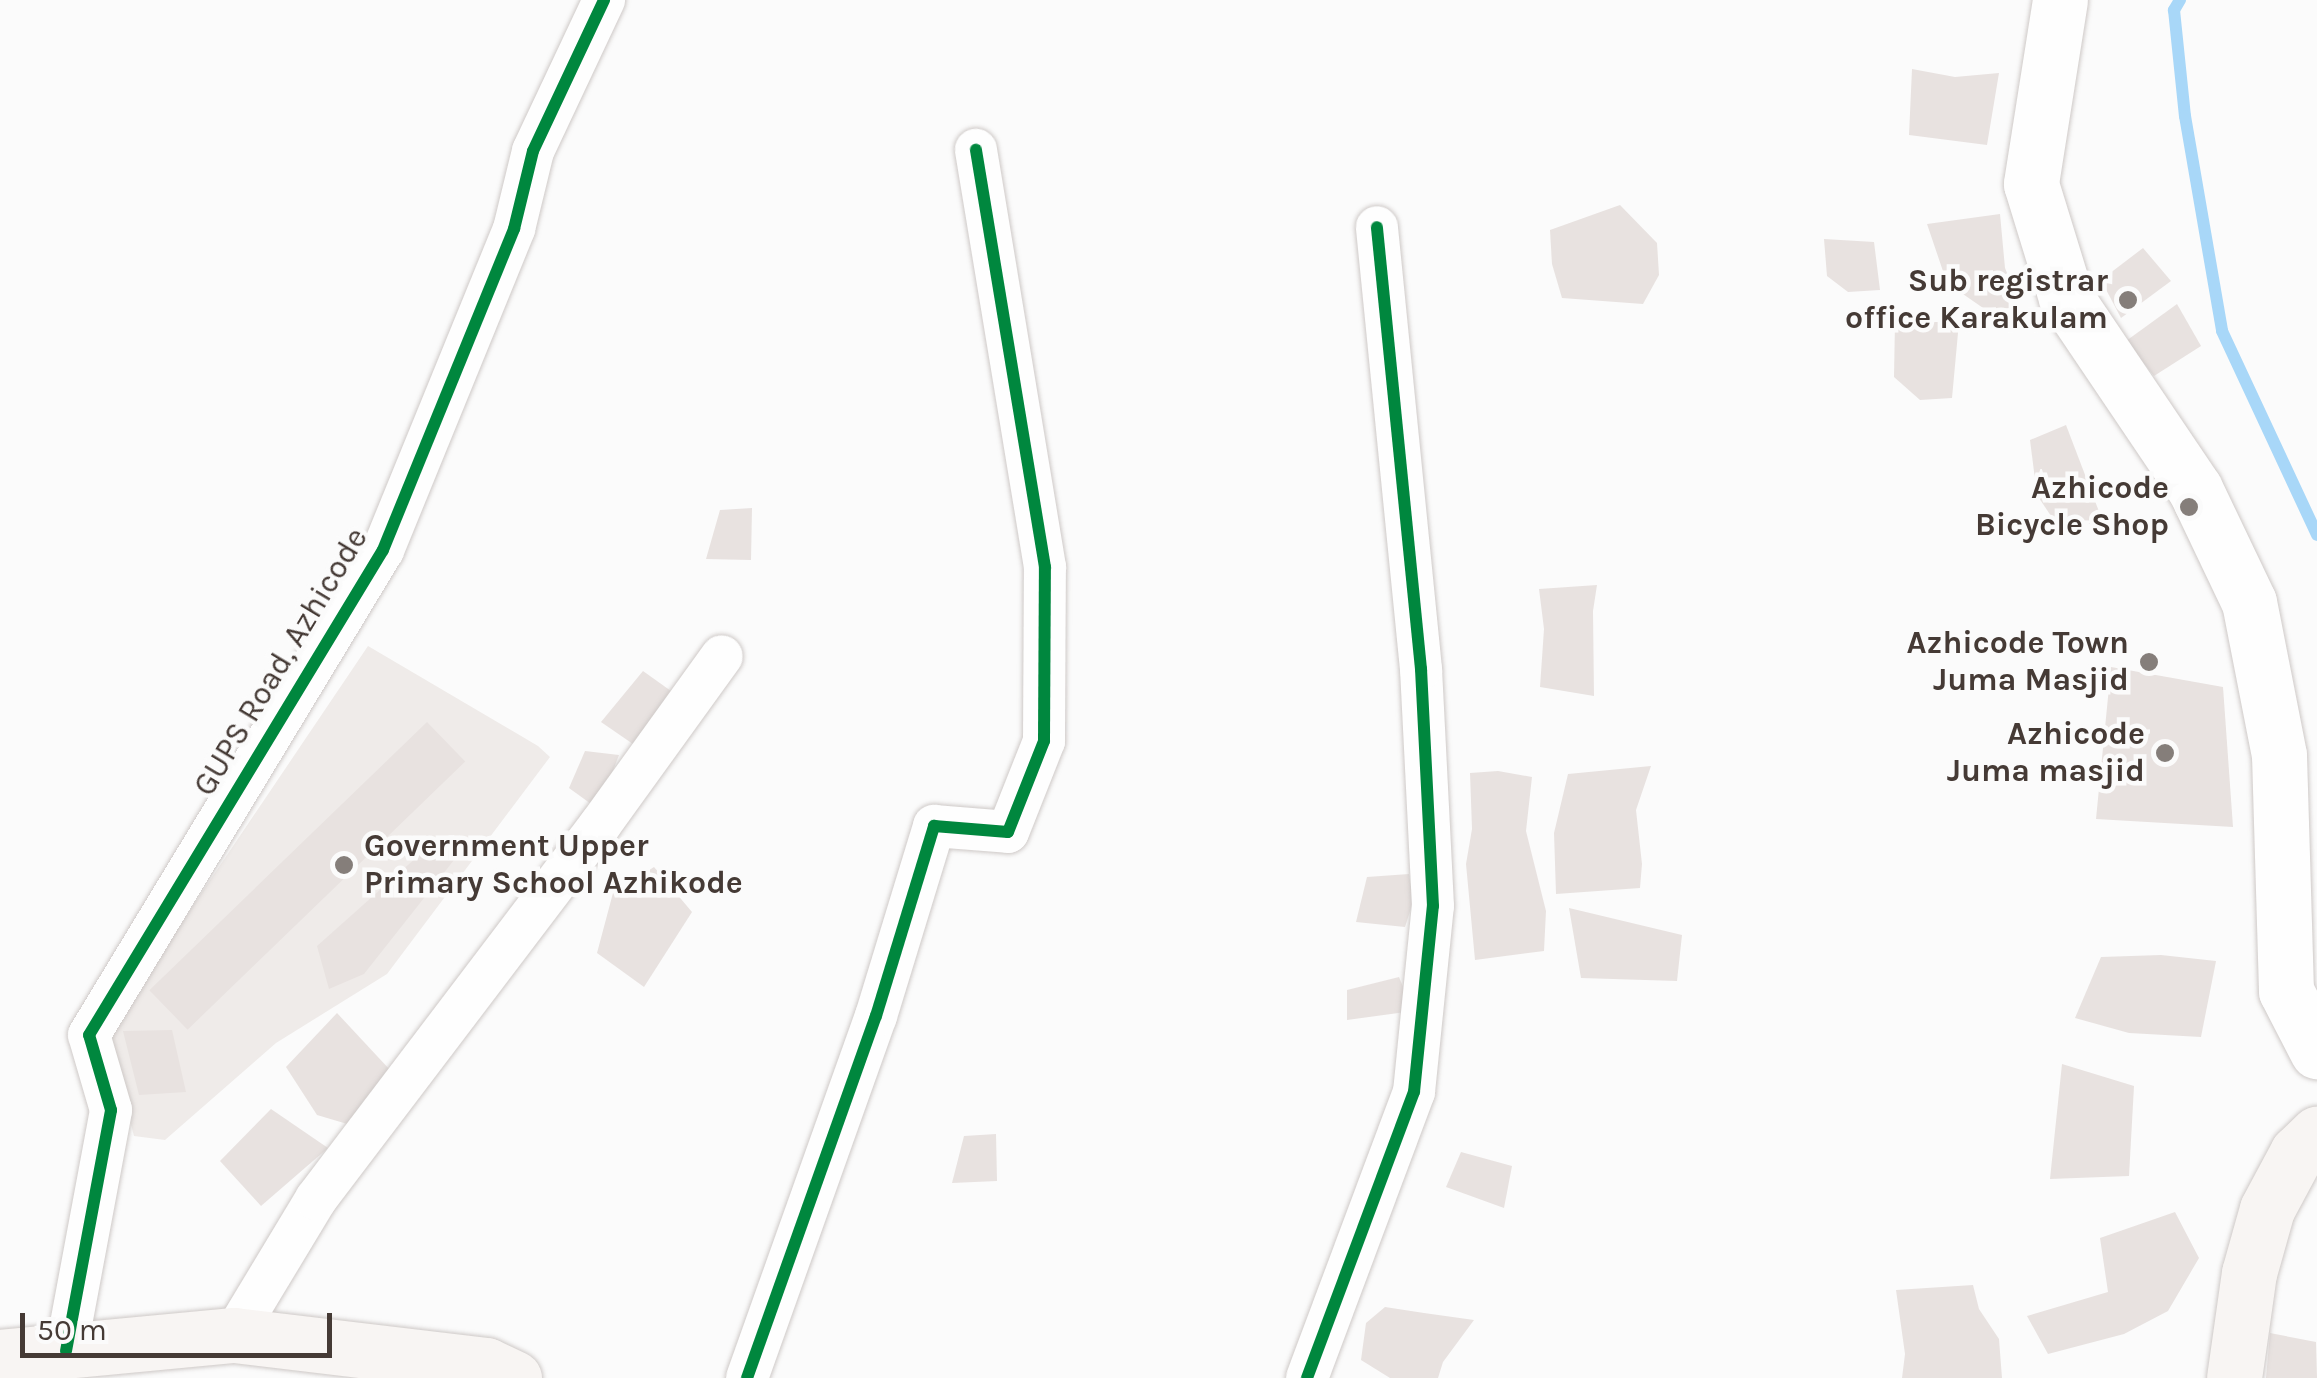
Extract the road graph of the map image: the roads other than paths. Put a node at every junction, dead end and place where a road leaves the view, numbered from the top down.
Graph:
1 (604, 0) edge
2 (2060, 0) edge
3 (976, 150) dead end
4 (1376, 228) dead end
5 (722, 656) dead end
6 (2317, 1050) edge
7 (2317, 1134) edge
8 (234, 1335) junction
9 (66, 1351) junction
10 (0, 1357) edge
11 (514, 1378) edge
12 (747, 1378) edge
13 (1307, 1378) edge
14 (2234, 1378) edge

1 - 9 street, GUPS Road, Azhicode
2 - 6 street
3 - 12 street
4 - 13 street
5 - 8 street
7 - 14 main road
8 - 9 main road
8 - 11 main road
9 - 10 main road

